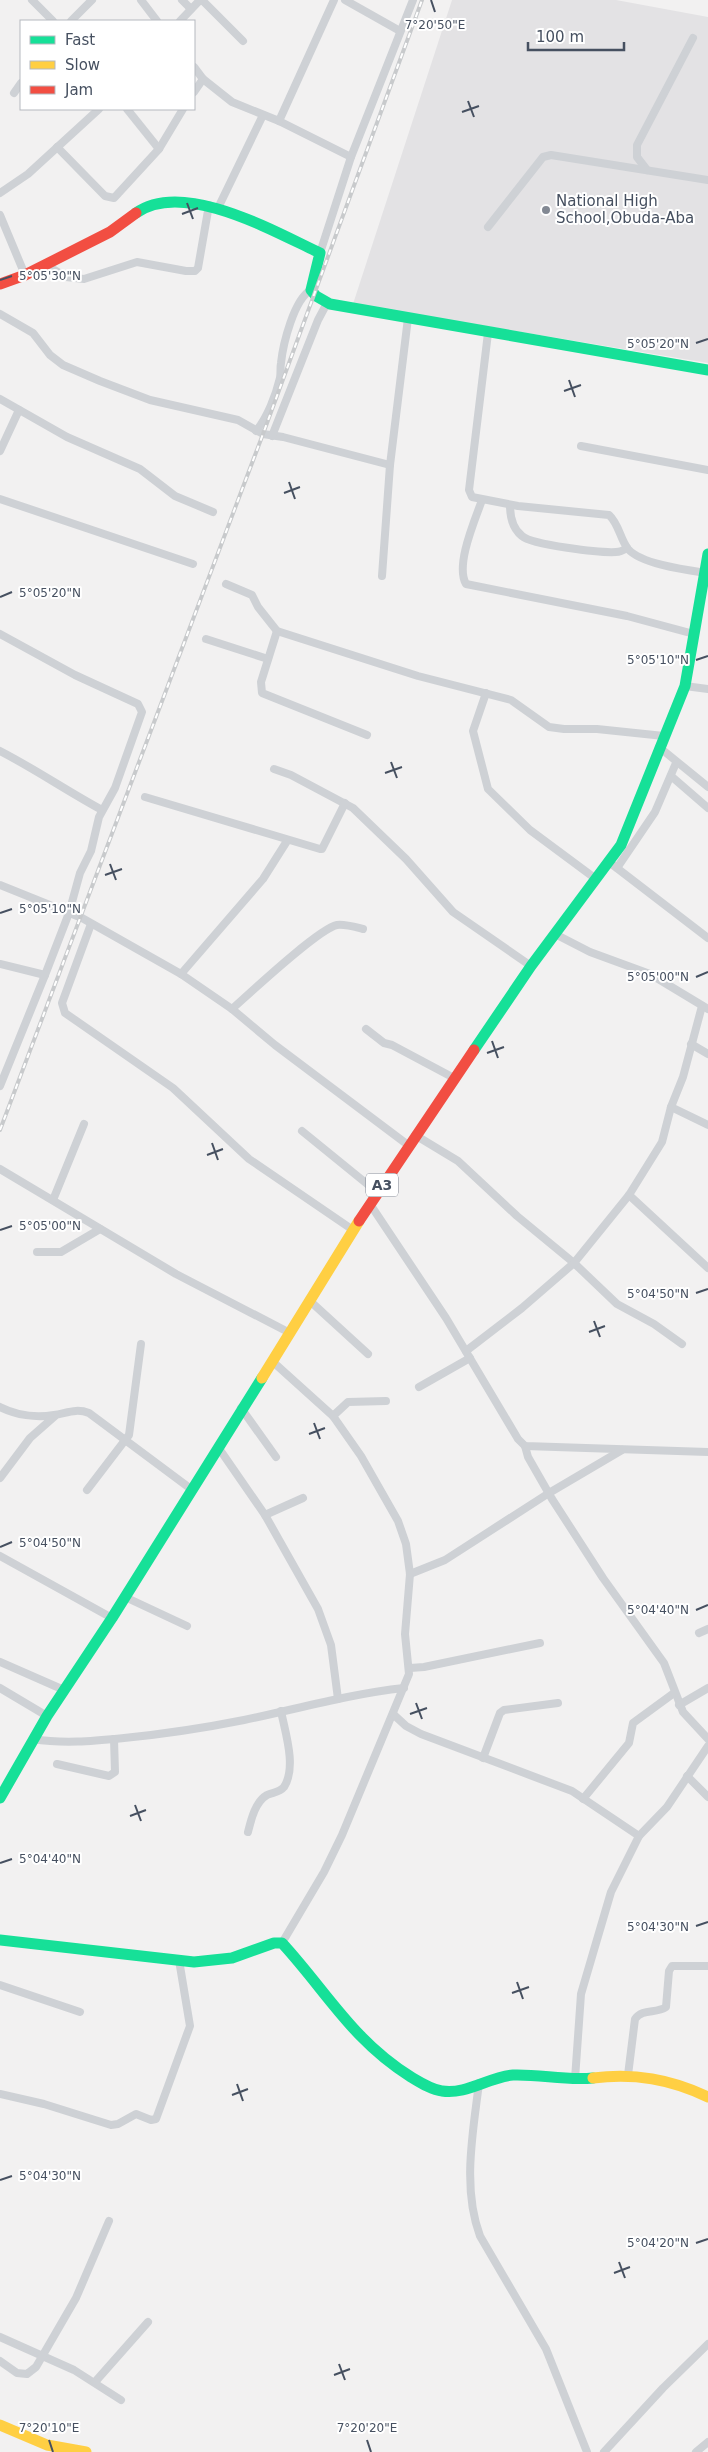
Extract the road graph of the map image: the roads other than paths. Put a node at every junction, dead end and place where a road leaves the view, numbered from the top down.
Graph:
1 (32, 0) edge
2 (92, 0) edge
3 (141, 0) edge
4 (182, 0) edge
5 (201, 0) edge
6 (334, 0) edge
7 (344, 0) edge
8 (413, 0) edge
9 (191, 9) junction
10 (52, 20) edge
11 (71, 20) edge
12 (156, 20) edge
13 (181, 20) edge
14 (400, 31) junction
15 (693, 38) dead end
16 (242, 41) dead end
17 (195, 69) edge
18 (203, 79) junction
19 (20, 85) edge
20 (195, 91) edge
21 (14, 94) dead end
22 (98, 110) edge
23 (128, 110) edge
24 (183, 110) edge
25 (263, 115) junction
26 (279, 121) junction
27 (57, 147) junction
28 (159, 150) junction
29 (351, 157) junction
30 (647, 170) junction
31 (708, 180) edge
32 (0, 193) edge
33 (214, 207) junction
34 (0, 215) edge
35 (488, 228) dead end
36 (320, 253) junction
37 (46, 265) junction
38 (25, 275) junction
39 (0, 284) edge
40 (311, 290) junction
41 (330, 304) junction
42 (0, 314) edge
43 (408, 318) junction
44 (488, 333) junction
45 (708, 370) edge
46 (0, 399) edge
47 (19, 410) junction
48 (256, 431) junction
49 (272, 436) junction
50 (581, 446) dead end
51 (0, 451) edge
52 (390, 466) junction
53 (708, 470) edge
54 (0, 499) edge
55 (482, 500) junction
56 (510, 505) junction
57 (213, 512) dead end
58 (627, 548) junction
59 (708, 554) edge
60 (193, 564) dead end
61 (706, 573) edge
62 (382, 576) dead end
63 (226, 584) dead end
64 (277, 632) junction
65 (0, 634) edge
66 (694, 634) junction
67 (206, 639) dead end
68 (268, 659) junction
69 (685, 686) junction
70 (708, 689) edge
71 (486, 693) junction
72 (367, 735) dead end
73 (664, 736) junction
74 (659, 748) junction
75 (0, 751) edge
76 (676, 764) junction
77 (274, 769) dead end
78 (671, 776) junction
79 (708, 787) edge
80 (145, 797) dead end
81 (345, 803) junction
82 (708, 808) edge
83 (102, 810) junction
84 (287, 841) junction
85 (613, 865) junction
86 (596, 879) junction
87 (0, 884) edge
88 (69, 912) junction
89 (91, 924) junction
90 (363, 929) dead end
91 (554, 934) junction
92 (708, 938) edge
93 (0, 964) edge
94 (531, 966) junction
95 (181, 974) junction
96 (46, 975) junction
97 (705, 1007) edge
98 (232, 1009) junction
99 (366, 1029) dead end
100 (692, 1044) junction
101 (708, 1054) edge
102 (454, 1078) junction
103 (0, 1086) edge
104 (671, 1107) junction
105 (84, 1124) dead end
106 (708, 1125) edge
107 (302, 1131) dead end
108 (415, 1135) junction
109 (408, 1146) junction
110 (0, 1169) edge
111 (377, 1192) junction
112 (629, 1195) junction
113 (53, 1200) junction
114 (370, 1204) junction
115 (100, 1229) junction
116 (353, 1230) junction
117 (37, 1252) dead end
118 (574, 1262) junction
119 (708, 1268) edge
120 (310, 1301) junction
121 (290, 1333) junction
122 (141, 1344) dead end
123 (682, 1344) dead end
124 (368, 1354) dead end
125 (468, 1354) junction
126 (272, 1360) junction
127 (419, 1387) dead end
128 (386, 1401) dead end
129 (0, 1406) edge
130 (241, 1408) junction
131 (56, 1415) junction
132 (333, 1416) junction
133 (126, 1441) junction
134 (217, 1446) junction
135 (525, 1446) junction
136 (623, 1449) junction
137 (708, 1452) edge
138 (276, 1457) dead end
139 (0, 1478) edge
140 (191, 1489) junction
141 (88, 1490) dead end
142 (548, 1493) junction
143 (303, 1498) dead end
144 (265, 1515) junction
145 (0, 1556) edge
146 (410, 1574) junction
147 (125, 1597) junction
148 (112, 1618) junction
149 (187, 1626) dead end
150 (708, 1629) edge
151 (699, 1633) dead end
152 (540, 1643) dead end
153 (0, 1662) edge
154 (410, 1668) junction
155 (0, 1688) edge
156 (404, 1688) junction
157 (708, 1688) edge
158 (64, 1690) junction
159 (674, 1693) junction
160 (338, 1699) junction
161 (558, 1703) dead end
162 (679, 1705) junction
163 (281, 1711) junction
164 (393, 1714) junction
165 (47, 1716) junction
166 (33, 1739) junction
167 (114, 1739) junction
168 (708, 1739) edge
169 (708, 1746) edge
170 (484, 1758) junction
171 (57, 1764) dead end
172 (687, 1776) junction
173 (0, 1795) edge
174 (708, 1797) edge
175 (583, 1799) junction
176 (248, 1832) dead end
177 (639, 1836) junction
178 (0, 1940) edge
179 (282, 1943) junction
180 (179, 1960) junction
181 (708, 1966) edge
182 (0, 1985) edge
183 (80, 2012) dead end
184 (628, 2075) junction
185 (575, 2079) junction
186 (479, 2083) junction
187 (0, 2094) edge
188 (708, 2097) edge
189 (109, 2221) dead end
190 (148, 2322) dead end
191 (0, 2337) edge
192 (708, 2344) edge
193 (44, 2355) junction
194 (0, 2361) edge
195 (95, 2382) junction
196 (121, 2400) dead end
197 (0, 2425) edge
198 (708, 2442) edge
199 (47, 2448) edge
200 (86, 2452) edge
201 (586, 2452) edge
202 (604, 2452) edge
203 (696, 2452) edge

1 - 10 street
2 - 11 street
3 - 12 street
4 - 9 street
5 - 9 street
5 - 16 street
6 - 26 street
7 - 14 street
8 - 14 street
9 - 13 street
14 - 29 street
15 - 30 street
17 - 18 street
18 - 20 street
18 - 25 street
19 - 21 street
22 - 27 street
23 - 28 street
24 - 28 street
25 - 26 street
25 - 33 street
26 - 29 street
27 - 28 street
27 - 32 street
29 - 36 street
30 - 31 street
30 - 35 street
33 - 36 main road
33 - 37 main road
33 - 37 street
34 - 38 street
36 - 40 main road
37 - 38 main road
38 - 39 main road
40 - 41 main road
40 - 48 street
41 - 43 main road
41 - 49 street
42 - 48 street
43 - 44 main road
43 - 52 street
44 - 45 main road
44 - 55 street
46 - 47 street
47 - 51 street
47 - 57 street
48 - 49 street
49 - 52 street
50 - 53 street
52 - 62 street
54 - 60 street
55 - 56 street
55 - 66 street
56 - 58 street
56 - 58 street
58 - 61 street
59 - 61 main road, A3
61 - 66 main road, A3
63 - 64 street
64 - 68 street
64 - 71 street
65 - 83 street
66 - 69 main road, A3
67 - 68 street
68 - 72 street
69 - 70 street
69 - 73 main road, A3
71 - 73 street
71 - 86 street
73 - 74 main road, A3
74 - 76 street
74 - 85 main road, A3
75 - 83 street
76 - 78 street
76 - 79 street
77 - 81 street
78 - 82 street
78 - 85 street
80 - 84 street
81 - 84 street
81 - 94 street
83 - 88 street
84 - 95 street
85 - 86 main road, A3
85 - 92 street
86 - 91 main road, A3
87 - 88 street
88 - 89 street
88 - 96 street
89 - 95 street
89 - 116 street
90 - 98 street
91 - 94 main road, A3
91 - 97 street
93 - 96 street
94 - 102 main road, A3
95 - 98 street
96 - 103 street
97 - 100 street
98 - 109 street
99 - 102 street
100 - 101 street
100 - 104 street
102 - 108 main road, A3
104 - 106 street
104 - 112 street
105 - 113 street
107 - 111 street
108 - 109 main road, A3
108 - 118 street
109 - 111 main road, A3
110 - 113 street
111 - 114 main road, A3
112 - 118 street
112 - 119 street
113 - 115 street
114 - 116 main road, A3
114 - 125 street
115 - 117 street
115 - 121 street
116 - 120 main road, A3
118 - 123 street
118 - 125 street
120 - 121 main road, A3
120 - 124 street
121 - 126 main road, A3
122 - 133 street
125 - 127 street
125 - 135 street
126 - 130 main road, A3
126 - 132 street
128 - 132 street
129 - 131 street
130 - 134 main road, A3
130 - 138 street
131 - 133 street
131 - 139 street
132 - 146 street
133 - 140 street
133 - 141 street
134 - 140 main road, A3
134 - 144 street
135 - 136 street
135 - 142 street
136 - 137 street
136 - 142 street
140 - 147 main road, A3
142 - 146 street
142 - 159 street
143 - 144 street
144 - 160 street
145 - 148 street
146 - 154 street
147 - 148 main road, A3
147 - 149 street
148 - 158 main road, A3
150 - 151 street
152 - 154 street
153 - 158 street
154 - 156 street
155 - 165 street
156 - 160 street
156 - 164 street
157 - 162 street
158 - 165 main road, A3
159 - 162 street
159 - 175 street
160 - 163 street
161 - 170 street
162 - 168 street
163 - 167 street
163 - 176 street
164 - 170 street
164 - 179 street
165 - 166 main road, A3
166 - 167 street
166 - 173 main road, A3
167 - 171 street
169 - 172 street
170 - 175 street
172 - 174 street
172 - 177 street
175 - 177 street
177 - 185 street
178 - 180 main road
179 - 180 main road
179 - 186 main road
180 - 187 street
181 - 184 street
182 - 183 street
184 - 185 main road
184 - 188 main road
185 - 186 main road
186 - 201 street
189 - 193 street
190 - 195 street
191 - 193 street
192 - 202 street
193 - 194 street
193 - 195 street
195 - 196 street
197 - 199 main road
198 - 203 street
199 - 200 main road

